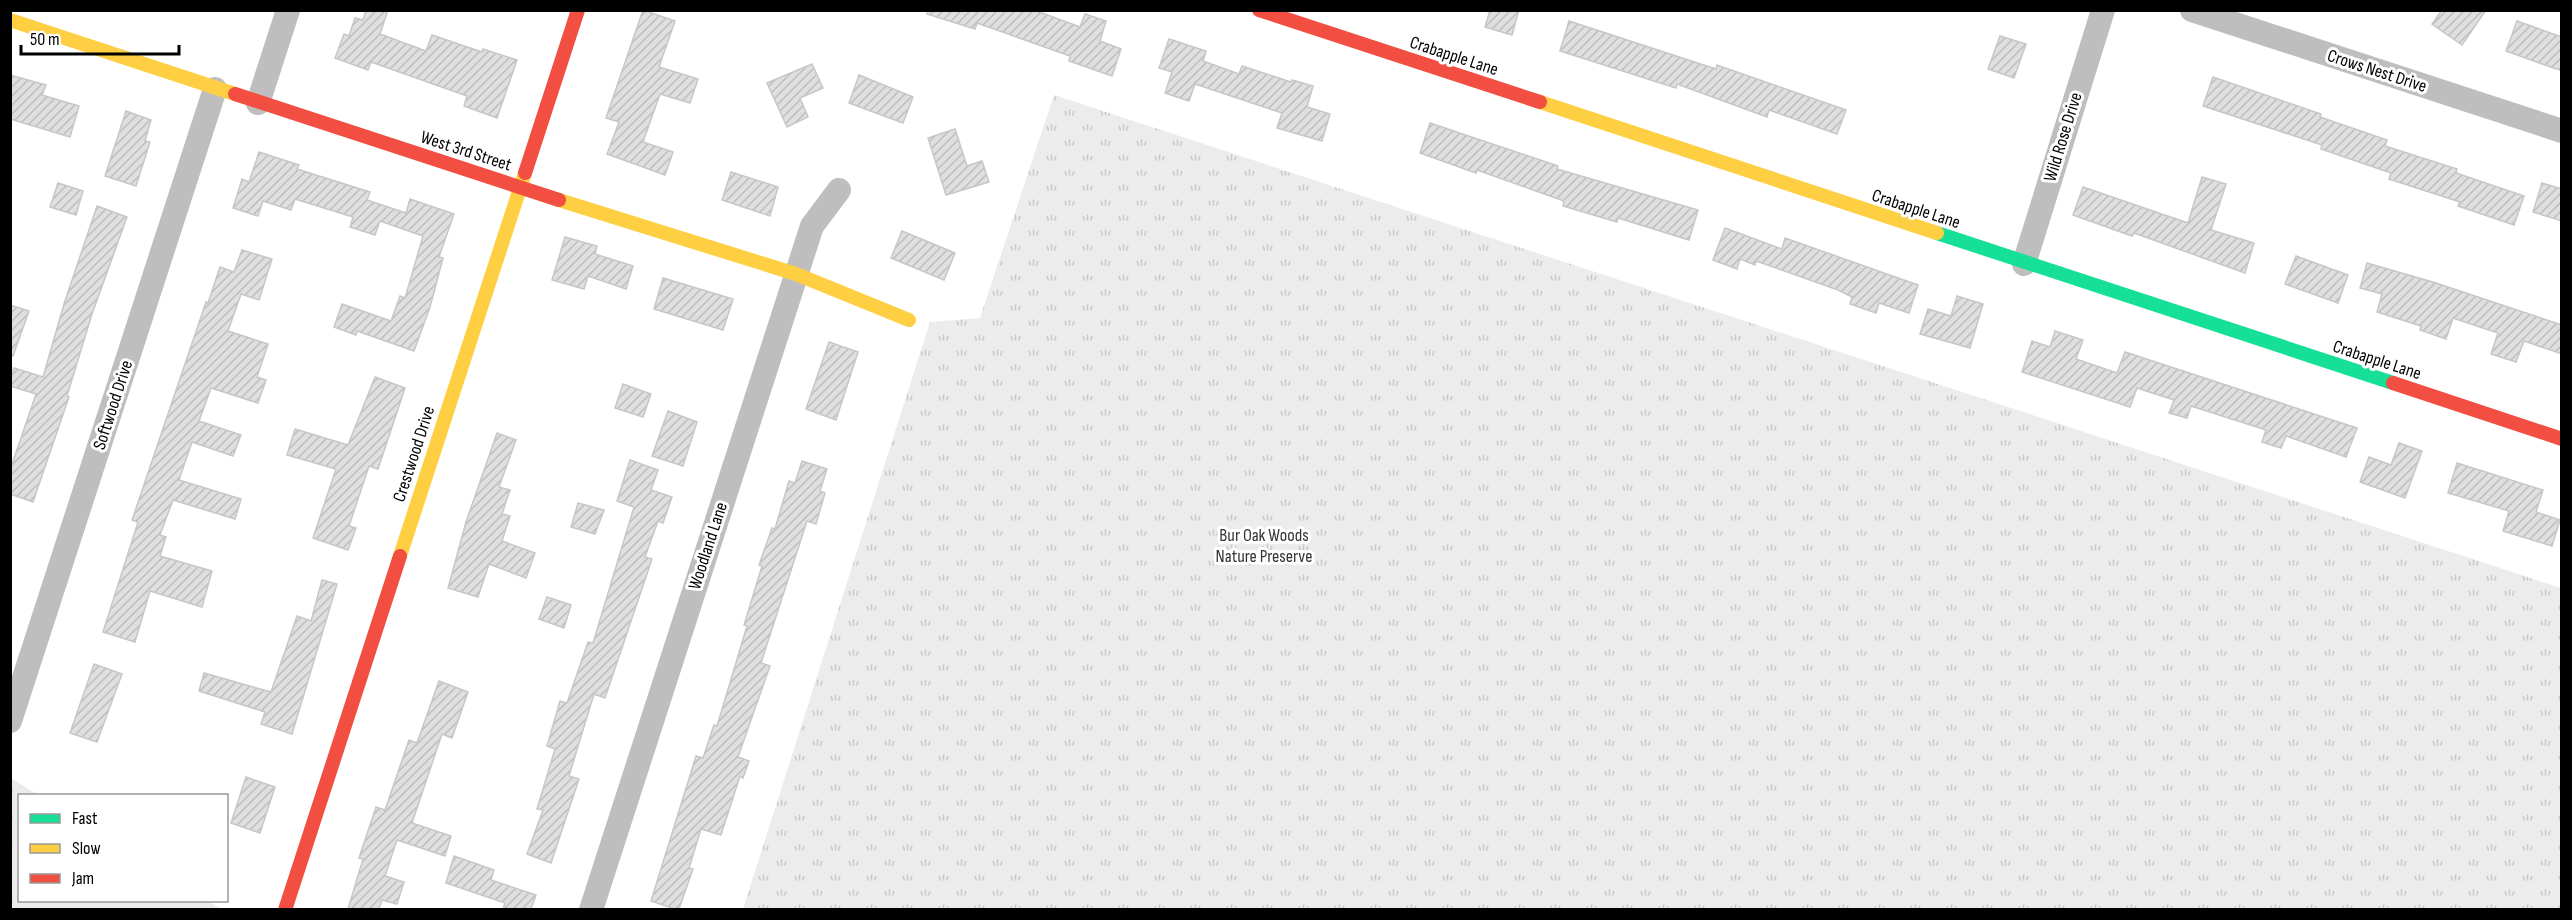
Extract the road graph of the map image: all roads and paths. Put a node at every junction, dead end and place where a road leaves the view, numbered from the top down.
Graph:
1 (288, 10) edge
2 (578, 10) edge
3 (1260, 10) edge
4 (2103, 10) edge
5 (2192, 10) edge
6 (10, 20) edge
7 (215, 89) junction
8 (258, 103) junction
9 (2562, 131) edge
10 (519, 188) junction
11 (839, 190) dead end
12 (2024, 264) junction
13 (796, 274) junction
14 (909, 320) dead end
15 (2562, 439) edge
16 (10, 721) edge
17 (285, 909) edge
18 (591, 909) edge

1 - 8 street
2 - 10 street, Crestwood Drive
3 - 12 street, Crabapple Lane
4 - 12 street, Wild Rose Drive
5 - 9 street, Crows Nest Drive
6 - 7 street, West 3rd Street
7 - 8 street, West 3rd Street
7 - 16 street, Softwood Drive
8 - 10 street, West 3rd Street
10 - 13 street, West 3rd Street
10 - 17 street, Crestwood Drive
11 - 13 street, Woodland Lane
12 - 15 street, Crabapple Lane
13 - 14 street, West 3rd Street
13 - 18 street, Woodland Lane

